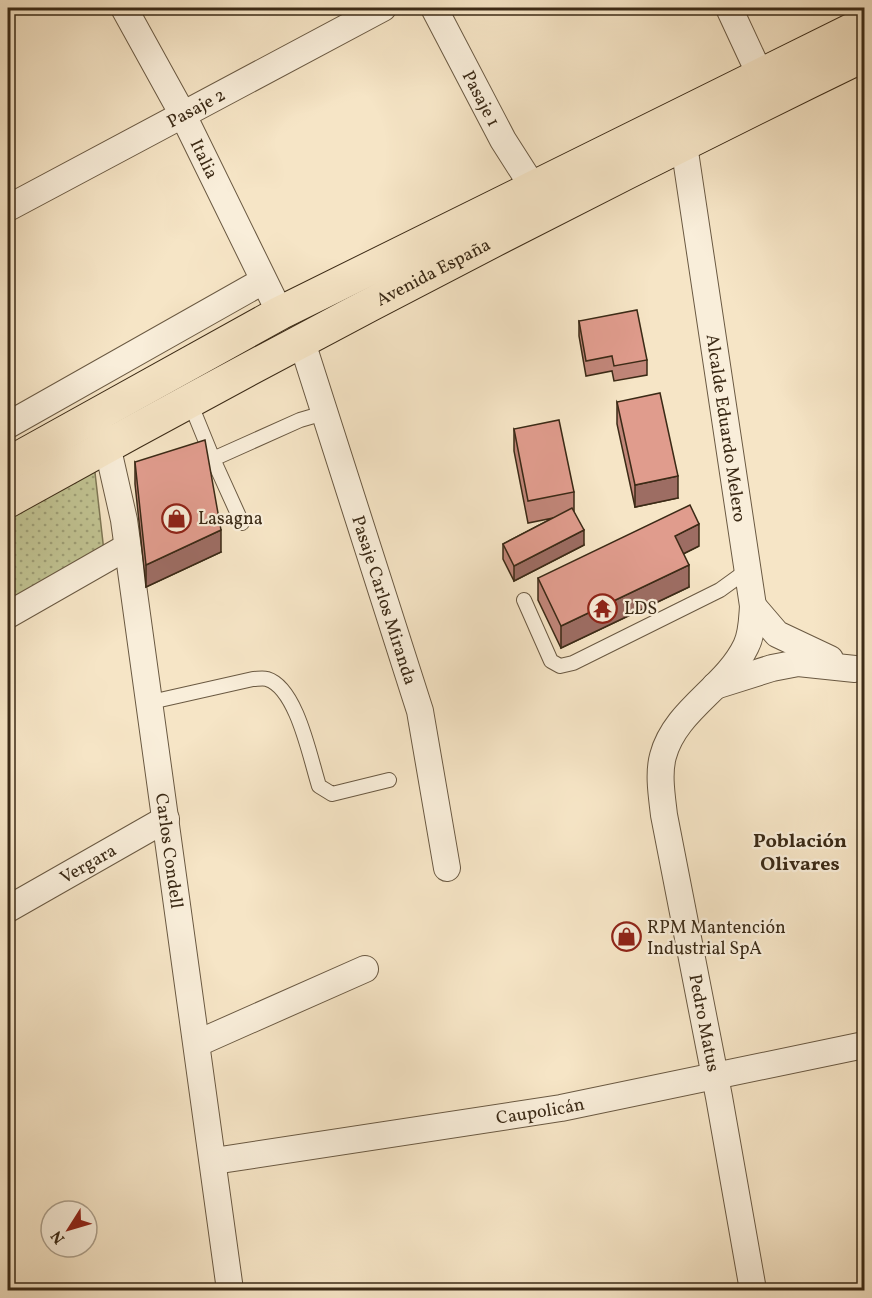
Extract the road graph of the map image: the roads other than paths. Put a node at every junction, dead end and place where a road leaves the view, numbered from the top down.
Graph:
1 (124, 8) edge
2 (383, 8) edge
3 (434, 8) edge
4 (729, 8) edge
5 (864, 24) edge
6 (864, 55) edge
7 (766, 88) junction
8 (182, 113) junction
9 (680, 131) junction
10 (533, 187) junction
11 (9, 205) edge
12 (263, 281) junction
13 (280, 313) junction
14 (300, 339) junction
15 (189, 400) junction
16 (324, 413) junction
17 (94, 414) junction
18 (8, 425) edge
19 (107, 445) junction
20 (213, 459) junction
21 (8, 464) edge
22 (8, 501) edge
23 (242, 523) dead end
24 (127, 547) junction
25 (749, 570) junction
26 (524, 600) dead end
27 (753, 606) junction
28 (8, 615) edge
29 (860, 673) edge
30 (714, 686) junction
31 (151, 702) junction
32 (389, 780) dead end
33 (166, 819) junction
34 (447, 868) dead end
35 (8, 909) edge
36 (365, 969) dead end
37 (198, 1043) junction
38 (864, 1045) edge
39 (715, 1074) junction
40 (214, 1161) junction
41 (230, 1290) edge
42 (753, 1290) edge

1 - 8 street, Italia
2 - 8 street, Pasaje 2
3 - 10 street, Pasaje 1
4 - 7 street
5 - 7 main road, Avenida España
6 - 7 main road, Avenida España
7 - 9 main road, Avenida España
8 - 11 street, Pasaje 2
8 - 12 street, Italia
9 - 10 main road, Avenida España
9 - 14 main road, Avenida España
9 - 25 street, Alcalde Eduardo Melero
10 - 13 main road, Avenida España
12 - 13 street, Italia
12 - 18 street
13 - 17 main road, Avenida España
14 - 15 main road, Avenida España
14 - 16 street, Pasaje Carlos Miranda
15 - 19 main road, Avenida España
15 - 20 lane
16 - 20 lane
16 - 34 street, Pasaje Carlos Miranda
17 - 19 street, Carlos Condell
17 - 21 main road, Avenida España
19 - 22 main road, Avenida España
19 - 24 street, Carlos Condell
20 - 23 lane
24 - 28 street
24 - 31 street, Carlos Condell
25 - 26 lane
25 - 27 street, Alcalde Eduardo Melero
27 - 29 street
27 - 30 street, Pedro Matus
29 - 30 street
30 - 39 street, Pedro Matus
31 - 32 lane
31 - 33 street, Carlos Condell
33 - 35 street, Vergara
33 - 37 street, Carlos Condell
36 - 37 street
37 - 40 street, Carlos Condell
38 - 39 street, Caupolicán
39 - 40 street, Caupolicán
39 - 42 street, Pedro Matus
40 - 41 street, Carlos Condell

